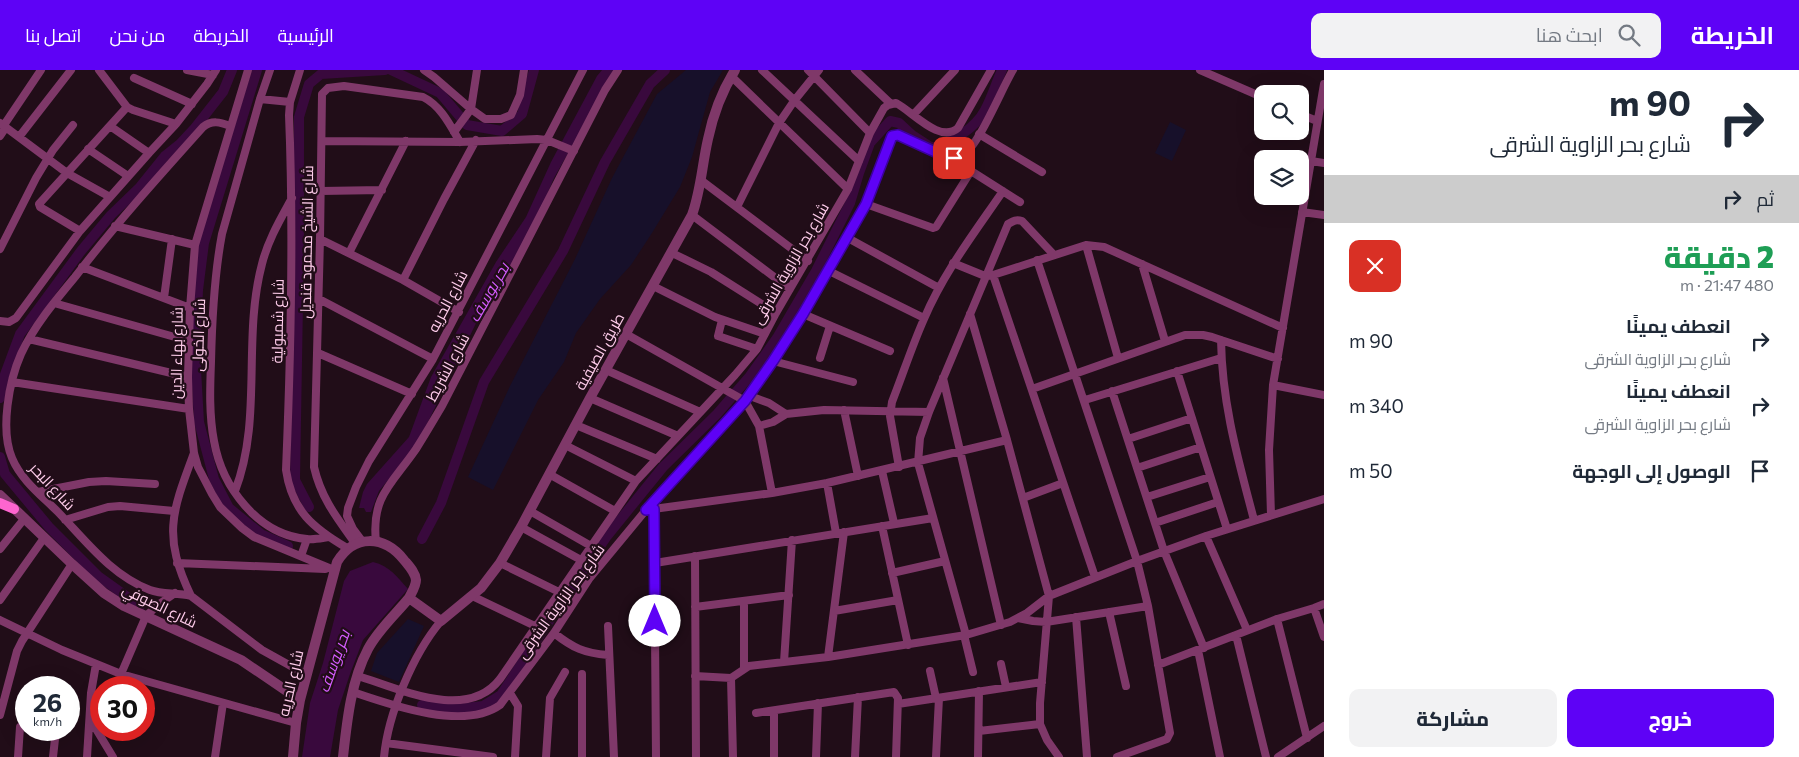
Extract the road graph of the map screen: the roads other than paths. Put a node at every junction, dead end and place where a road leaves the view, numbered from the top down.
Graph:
1 (41, 70) edge
2 (71, 70) edge
3 (99, 70) edge
4 (187, 70) edge
5 (248, 70) edge
6 (270, 70) edge
7 (300, 70) edge
8 (424, 70) edge
9 (476, 70) edge
10 (524, 70) edge
11 (583, 70) edge
12 (618, 70) edge
13 (762, 70) edge
14 (808, 70) edge
15 (855, 70) edge
16 (955, 70) edge
17 (991, 70) edge
18 (1013, 70) edge
19 (1205, 71) edge
20 (214, 72) edge
21 (733, 73) edge
22 (816, 73) edge
23 (134, 78) dead end
24 (1324, 84) edge
25 (1323, 93) edge
26 (1254, 94) edge
27 (260, 98) junction
28 (794, 100) junction
29 (290, 102) junction
30 (192, 104) junction
31 (890, 104) junction
32 (127, 107) junction
33 (470, 109) junction
34 (913, 115) junction
35 (1309, 118) edge
36 (1316, 121) junction
37 (779, 123) junction
38 (176, 124) junction
39 (3, 125) edge
40 (73, 125) dead end
41 (110, 126) junction
42 (230, 126) junction
43 (454, 132) junction
44 (870, 133) junction
45 (979, 134) junction
46 (0, 136) edge
47 (19, 137) junction
48 (476, 140) junction
49 (547, 140) junction
50 (322, 141) junction
51 (406, 141) junction
52 (460, 142) junction
53 (88, 150) junction
54 (572, 150) junction
55 (149, 153) junction
56 (48, 159) junction
57 (859, 161) junction
58 (1311, 161) junction
59 (1324, 163) edge
60 (1042, 172) dead end
61 (67, 173) junction
62 (128, 176) junction
63 (702, 181) junction
64 (382, 190) junction
65 (848, 190) junction
66 (321, 191) junction
67 (1003, 191) junction
68 (110, 198) junction
69 (292, 198) junction
70 (1020, 202) dead end
71 (866, 204) junction
72 (737, 207) junction
73 (1302, 212) junction
74 (692, 215) junction
75 (1324, 215) edge
76 (115, 226) junction
77 (80, 231) junction
78 (846, 237) junction
79 (172, 239) junction
80 (320, 239) junction
81 (195, 245) junction
82 (1086, 245) junction
83 (0, 249) edge
84 (349, 253) junction
85 (672, 253) junction
86 (1054, 255) junction
87 (1037, 260) junction
88 (808, 261) junction
89 (953, 263) junction
90 (1142, 264) junction
91 (82, 267) junction
92 (828, 270) junction
93 (989, 275) junction
94 (403, 280) junction
95 (653, 286) junction
96 (790, 288) junction
97 (939, 288) junction
98 (164, 298) junction
99 (319, 299) junction
100 (54, 303) junction
101 (190, 308) junction
102 (459, 312) junction
103 (776, 313) junction
104 (803, 314) junction
105 (970, 314) junction
106 (924, 318) junction
107 (722, 320) junction
108 (0, 321) edge
109 (830, 326) junction
110 (1283, 328) junction
111 (626, 334) junction
112 (765, 334) junction
113 (29, 339) junction
114 (1221, 340) junction
115 (189, 341) junction
116 (1165, 341) junction
117 (757, 349) junction
118 (890, 351) dead end
119 (318, 353) junction
120 (820, 358) dead end
121 (1118, 358) junction
122 (1221, 358) junction
123 (433, 359) junction
124 (1278, 359) junction
125 (773, 361) junction
126 (606, 370) junction
127 (1177, 371) junction
128 (1076, 373) junction
129 (188, 377) junction
130 (943, 378) junction
131 (12, 382) junction
132 (853, 382) dead end
133 (1273, 385) junction
134 (722, 388) junction
135 (1032, 389) junction
136 (1112, 392) junction
137 (412, 394) junction
138 (1324, 395) edge
139 (590, 398) junction
140 (747, 398) junction
141 (1085, 400) junction
142 (189, 409) junction
143 (844, 410) junction
144 (890, 411) junction
145 (700, 412) junction
146 (928, 412) junction
147 (786, 414) junction
148 (1192, 418) junction
149 (576, 425) junction
150 (759, 426) junction
151 (678, 436) junction
152 (1128, 439) junction
153 (1007, 440) junction
154 (565, 445) junction
155 (1201, 447) junction
156 (960, 452) junction
157 (194, 453) junction
158 (657, 459) junction
159 (918, 463) junction
160 (899, 467) junction
161 (1137, 468) junction
162 (882, 471) junction
163 (550, 474) junction
164 (858, 476) junction
165 (1210, 477) junction
166 (636, 481) junction
167 (827, 483) junction
168 (1063, 483) junction
169 (155, 484) dead end
170 (38, 492) junction
171 (235, 492) junction
172 (772, 493) junction
173 (0, 495) edge
174 (1147, 497) junction
175 (1023, 498) junction
176 (1324, 499) edge
177 (1218, 502) junction
178 (0, 503) edge
179 (14, 509) junction
180 (650, 510) junction
181 (174, 511) junction
182 (530, 511) junction
183 (615, 511) junction
184 (1271, 515) junction
185 (933, 518) junction
186 (24, 519) junction
187 (66, 520) junction
188 (1254, 520) junction
189 (894, 523) junction
190 (1155, 523) junction
191 (882, 526) junction
192 (521, 527) junction
193 (1226, 529) junction
194 (840, 532) junction
195 (1206, 536) junction
196 (329, 537) junction
197 (44, 538) junction
198 (307, 539) junction
199 (792, 540) junction
200 (376, 542) junction
201 (355, 544) junction
202 (591, 546) junction
203 (0, 549) edge
204 (1164, 551) junction
205 (301, 556) junction
206 (695, 556) junction
207 (581, 560) junction
208 (945, 561) junction
209 (1137, 561) junction
210 (177, 563) junction
211 (500, 563) junction
212 (655, 563) junction
213 (72, 564) junction
214 (332, 570) junction
215 (892, 573) junction
216 (1095, 577) junction
217 (559, 592) junction
218 (175, 593) junction
219 (789, 595) junction
220 (191, 596) junction
221 (472, 596) junction
222 (1050, 596) junction
223 (409, 598) junction
224 (0, 600) edge
225 (898, 600) junction
226 (744, 601) junction
227 (1324, 604) edge
228 (1148, 606) junction
229 (695, 607) junction
230 (1314, 608) junction
231 (834, 611) junction
232 (1109, 612) junction
233 (146, 616) junction
234 (1018, 618) junction
235 (1076, 618) junction
236 (1277, 619) junction
237 (0, 620) edge
238 (441, 621) junction
239 (1046, 622) junction
240 (1001, 625) junction
241 (535, 626) junction
242 (608, 626) dead end
243 (1248, 630) junction
244 (26, 633) junction
245 (554, 633) junction
246 (965, 635) junction
247 (1236, 635) junction
248 (1324, 637) edge
249 (908, 645) junction
250 (1201, 649) junction
251 (608, 655) junction
252 (828, 657) junction
253 (784, 662) junction
254 (96, 664) junction
255 (1001, 664) dead end
256 (1158, 665) junction
257 (744, 668) junction
258 (930, 671) dead end
259 (566, 672) dead end
260 (973, 672) dead end
261 (121, 674) junction
262 (582, 674) dead end
263 (307, 675) junction
264 (94, 676) edge
265 (358, 676) junction
266 (695, 676) junction
267 (731, 678) junction
268 (1042, 682) junction
269 (4, 683) edge
270 (1126, 686) dead end
271 (1006, 687) junction
272 (402, 690) junction
273 (980, 691) junction
274 (353, 692) junction
275 (510, 693) junction
276 (858, 697) junction
277 (937, 698) junction
278 (300, 700) junction
279 (223, 703) junction
280 (818, 703) junction
281 (898, 704) junction
282 (397, 707) junction
283 (774, 711) junction
284 (756, 713) dead end
285 (0, 715) edge
286 (90, 719) edge
287 (296, 723) junction
288 (1040, 724) junction
289 (1324, 726) edge
290 (979, 732) junction
291 (1307, 738) junction
292 (19, 741) edge
293 (55, 741) edge
294 (103, 741) edge
295 (386, 742) junction
296 (18, 757) edge
297 (53, 757) edge
298 (87, 757) edge
299 (113, 757) edge
300 (215, 757) edge
301 (293, 757) edge
302 (344, 757) edge
303 (384, 757) edge
304 (493, 757) edge
305 (515, 757) edge
306 (546, 757) edge
307 (582, 757) edge
308 (614, 757) edge
309 (656, 757) edge
310 (696, 757) edge
311 (734, 757) edge
312 (774, 757) edge
313 (816, 757) edge
314 (855, 757) edge
315 (896, 757) edge
316 (936, 757) edge
317 (978, 757) edge
318 (1059, 757) edge
319 (1087, 757) edge
320 (1117, 757) edge
321 (1220, 757) edge
322 (1266, 757) edge
323 (1278, 757) edge

1 - 39 street
2 - 47 street
3 - 32 street
4 - 20 street
5 - 42 street, شارع بهاء الدين
6 - 27 street, شارع الخولى
7 - 29 street, شارع شمبولية
8 - 33 street
9 - 33 street
10 - 33 street
11 - 49 street, شارع الحريه
12 - 54 street, شارع الشريط
13 - 28 street
14 - 22 street
15 - 31 street
16 - 34 street
17 - 34 street
18 - 45 street, شارع بحر الزاوية الشرقى
19 - 26 street
20 - 30 street
21 - 37 street
21 - 63 street, طريق الصيفية
22 - 28 street
22 - 44 street
23 - 30 street
24 - 25 street
25 - 36 street
27 - 29 street
27 - 171 street, شارع الخولى
28 - 37 street
28 - 57 street
29 - 69 street, شارع شمبولية
30 - 38 street
31 - 34 street
31 - 44 street, شارع بحر الزاوية الشرقى
32 - 38 street
32 - 41 street
33 - 43 street
35 - 36 street
36 - 58 street
37 - 65 street
37 - 72 street
38 - 55 street
39 - 46 street
39 - 47 street
40 - 56 street
41 - 53 street
41 - 55 street
42 - 76 street, شارع البحر
42 - 81 street, شارع بهاء الدين
43 - 50 street, شارع الشيخ محمود قنديل
43 - 52 street, شارع الشيخ محمود قنديل
44 - 57 street, شارع بحر الزاوية الشرقى
45 - 60 street
45 - 71 street, شارع بحر الزاوية الشرقى
47 - 56 street
48 - 49 street
48 - 52 street
48 - 94 street
49 - 54 street
49 - 102 street, شارع الحريه
50 - 51 street
50 - 66 street, شارع الشيخ محمود قنديل
51 - 52 street
51 - 64 street
53 - 61 street
53 - 62 street
54 - 200 street, شارع الشريط
55 - 62 street
56 - 61 street
56 - 83 street
57 - 65 street, شارع بحر الزاوية الشرقى
58 - 59 street
58 - 73 street
61 - 68 street
61 - 77 street
62 - 68 street
63 - 72 street
63 - 74 street, طريق الصيفية
64 - 66 street
64 - 84 street
65 - 88 street, شارع بحر الزاوية الشرقى
66 - 80 street, شارع الشيخ محمود قنديل
67 - 70 street
67 - 71 street
67 - 89 street
68 - 77 street
69 - 171 street
69 - 196 street, شارع شمبولية
71 - 78 street, شارع بحر الزاوية الشرقى
72 - 88 street
73 - 75 street
73 - 110 street
74 - 85 street, طريق الصيفية
74 - 96 street
76 - 79 street
76 - 91 street, شارع البحر
77 - 108 street
78 - 92 street, شارع بحر الزاوية الشرقى
78 - 97 street
79 - 81 street
79 - 98 street
80 - 84 street
80 - 99 street, شارع الشيخ محمود قنديل
81 - 101 street, شارع بهاء الدين
82 - 86 street
82 - 90 street
82 - 121 street
84 - 94 street
85 - 95 street, طريق الصيفية
85 - 103 street
86 - 87 street
86 - 93 street
87 - 93 street
87 - 128 street
88 - 96 street, شارع بحر الزاوية الشرقى
89 - 93 street
89 - 97 street
90 - 110 street
90 - 116 street
91 - 98 street
91 - 100 street, شارع البحر
92 - 104 street, شارع بحر الزاوية الشرقى
92 - 106 street
93 - 105 street
93 - 135 street
94 - 102 street
95 - 107 street
95 - 111 street, طريق الصيفية
96 - 103 street, شارع بحر الزاوية الشرقى
97 - 106 street
98 - 101 street
99 - 119 street, شارع الشيخ محمود قنديل
99 - 123 street
100 - 113 street, شارع البحر
100 - 115 street
101 - 115 street, شارع بهاء الدين
102 - 123 street, شارع الحريه
103 - 112 street, شارع بحر الزاوية الشرقى
104 - 109 street
104 - 125 street, شارع بحر الزاوية الشرقى
105 - 130 street
105 - 153 street
106 - 144 street
107 - 112 street
107 - 117 street
109 - 118 street
109 - 120 street
110 - 124 street
111 - 126 street, طريق الصيفية
111 - 134 street
112 - 117 street, شارع بحر الزاوية الشرقى
113 - 129 street
113 - 131 street, شارع البحر
114 - 116 street
114 - 122 street
114 - 124 street
115 - 129 street, شارع بهاء الدين
116 - 121 street
117 - 134 street, شارع بحر الزاوية الشرقى
119 - 137 street
119 - 201 street, شارع الشيخ محمود قنديل
121 - 128 street
122 - 127 street
122 - 188 street
123 - 137 street, شارع الحريه
124 - 133 street
125 - 132 street
125 - 140 street, شارع بحر الزاوية الشرقى
126 - 139 street, طريق الصيفية
126 - 145 street
127 - 136 street
127 - 148 street
128 - 135 street
128 - 141 street
129 - 142 street, شارع بهاء الدين
130 - 146 street
130 - 156 street
131 - 142 street
131 - 170 street, شارع البحر
133 - 138 street
133 - 184 street
134 - 140 street
134 - 145 street, شارع بحر الزاوية الشرقى
135 - 168 street
136 - 141 street
136 - 152 street
137 - 201 street, شارع الحريه
139 - 149 street, طريق الصيفية
139 - 151 street
140 - 147 street
140 - 150 street
140 - 180 street, شارع بحر الزاوية الشرقى
141 - 209 street
142 - 157 street, شارع بهاء الدين
143 - 144 street
143 - 147 street
143 - 164 street
144 - 146 street
144 - 160 street
145 - 151 street, شارع بحر الزاوية الشرقى
146 - 159 street
147 - 150 street
148 - 152 street
148 - 155 street
149 - 154 street, طريق الصيفية
149 - 158 street
150 - 172 street
151 - 158 street, شارع بحر الزاوية الشرقى
152 - 161 street
153 - 156 street
153 - 175 street
154 - 163 street, طريق الصيفية
154 - 166 street
155 - 161 street
155 - 165 street
156 - 159 street
156 - 240 street
157 - 181 street
157 - 205 street, شارع بهاء الدين
158 - 166 street, شارع بحر الزاوية الشرقى
159 - 160 street
159 - 185 street
160 - 162 street
161 - 174 street
162 - 164 street
162 - 189 street
163 - 182 street, طريق الصيفية
163 - 183 street
164 - 167 street
165 - 174 street
165 - 177 street
166 - 183 street, شارع بحر الزاوية الشرقى
167 - 172 street
167 - 194 street
168 - 175 street
168 - 216 street
169 - 170 street
170 - 187 street, شارع البحر
171 - 198 street, شارع الخولى
172 - 180 street
173 - 179 street, شارع الصوفي
174 - 190 street
175 - 222 street
176 - 184 street
177 - 190 street
177 - 193 street
178 - 179 main road
179 - 186 street, شارع الصوفي
180 - 212 street
180 - 245 street, شارع بحر الزاوية الشرقى
181 - 187 street
181 - 210 street
182 - 192 street, طريق الصيفية
182 - 202 street
183 - 202 street, شارع بحر الزاوية الشرقى
184 - 188 street
185 - 189 street
185 - 208 street
186 - 197 street, شارع الصوفي
186 - 203 street
187 - 218 street, شارع البحر
188 - 193 street
189 - 191 street
190 - 204 street
191 - 194 street
191 - 215 street
192 - 207 street
192 - 211 street, طريق الصيفية
193 - 195 street
194 - 199 street
194 - 231 street
195 - 204 street
195 - 243 street
196 - 198 street, شارع الخولى
196 - 201 street, شارع شمبولية
197 - 213 street, شارع الصوفي
197 - 224 street
198 - 205 street
199 - 206 street
199 - 219 street
200 - 201 street
200 - 223 street
201 - 214 street, شارع الحريه
202 - 207 street, شارع بحر الزاوية الشرقى
204 - 209 street
204 - 250 street
205 - 214 street, شارع بهاء الدين
206 - 212 street
206 - 229 street
207 - 217 street, شارع بحر الزاوية الشرقى
208 - 215 street
208 - 246 street
209 - 216 street
209 - 228 street
210 - 214 street
210 - 220 street
211 - 217 street
211 - 221 street, طريق الصيفية
212 - 309 street
213 - 233 street, شارع الصوفي
213 - 244 street
214 - 263 street, شارع الحريه
215 - 225 street
216 - 222 street
217 - 241 street, شارع بحر الزاوية الشرقى
218 - 220 street, شارع البحر
218 - 233 street
219 - 226 street
219 - 253 street
220 - 263 street, شارع البحر
221 - 238 street, طريق الصيفية
221 - 241 street
222 - 234 street
222 - 239 street
223 - 238 street
223 - 265 street
225 - 231 street
225 - 249 street
226 - 229 street
226 - 257 street
227 - 230 street
228 - 232 street
228 - 256 street
229 - 266 street
230 - 236 street
230 - 248 street
231 - 252 street
232 - 235 street
232 - 270 street
233 - 261 street
233 - 278 street, شارع الصوفي
234 - 239 street
234 - 240 street
235 - 239 street
235 - 319 street
236 - 243 street
236 - 291 street
237 - 244 street
238 - 272 street
239 - 268 street
240 - 246 street
241 - 272 street, شارع بحر الزاوية الشرقى
242 - 251 street
243 - 247 street
244 - 254 street
244 - 269 street
245 - 251 street
245 - 275 street, شارع بحر الزاوية الشرقى
246 - 249 street
246 - 260 street
247 - 250 street
247 - 322 street
249 - 252 street
250 - 256 street
250 - 321 street
251 - 308 street
252 - 253 street
253 - 257 street
254 - 261 street
254 - 264 street
255 - 271 street
256 - 320 street
257 - 267 street
258 - 277 street
259 - 306 street
261 - 279 street
262 - 307 street
263 - 278 street, شارع الحريه
265 - 272 street, شارع بحر الزاوية الشرقى
265 - 274 street
266 - 267 street
266 - 310 street
267 - 311 street
268 - 271 street
268 - 288 street
269 - 285 street
271 - 273 street
272 - 282 street
273 - 277 street
273 - 290 street
274 - 282 street, شارع بحر الزاوية الشرقى
274 - 302 street
275 - 282 street, شارع بحر الزاوية الشرقى
275 - 305 street
276 - 280 street
276 - 281 street
276 - 314 street
277 - 281 street
277 - 316 street
278 - 287 street, شارع الحريه
279 - 287 street
279 - 300 street
280 - 283 street
280 - 313 street
281 - 315 street
282 - 295 street
283 - 284 street
283 - 312 street
286 - 298 street
287 - 301 street, شارع الحريه
288 - 290 street
288 - 318 street
289 - 291 street
290 - 317 street
291 - 323 street
292 - 296 street
293 - 297 street
294 - 299 street
295 - 303 street
295 - 304 street

